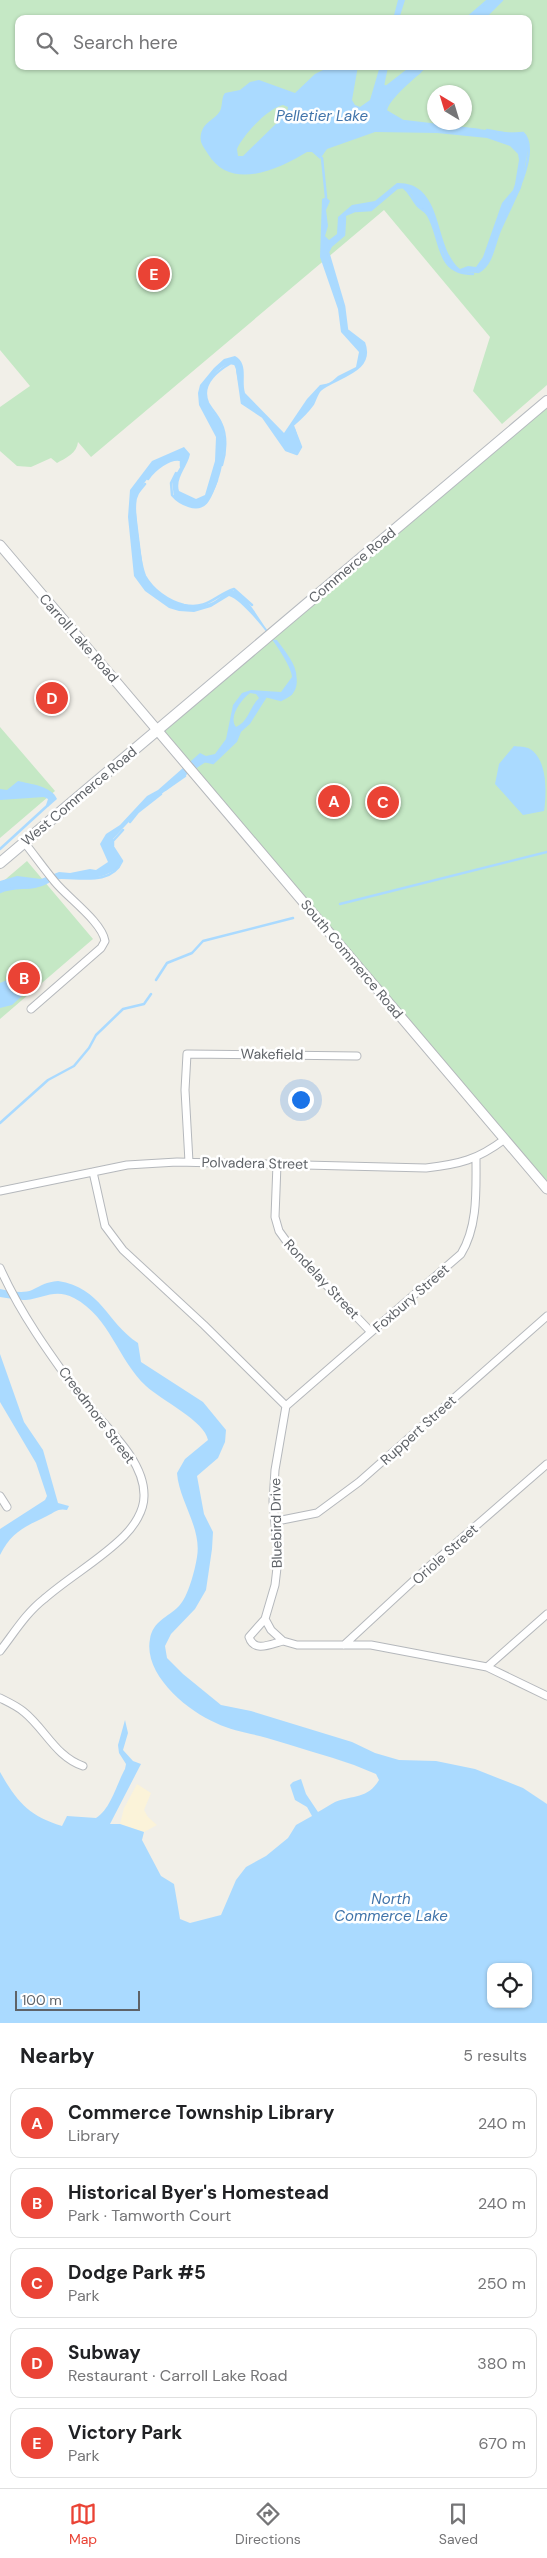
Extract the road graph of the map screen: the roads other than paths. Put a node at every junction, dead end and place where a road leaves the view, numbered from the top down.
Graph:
1 (547, 402) edge
2 (0, 545) edge
3 (158, 730) junction
4 (24, 842) junction
5 (0, 864) edge
6 (31, 1009) dead end
7 (357, 1056) dead end
8 (505, 1139) junction
9 (476, 1159) junction
10 (188, 1162) junction
11 (277, 1164) junction
12 (93, 1172) junction
13 (547, 1189) edge
14 (0, 1191) edge
15 (0, 1268) edge
16 (547, 1316) edge
17 (371, 1332) junction
18 (286, 1406) junction
19 (547, 1464) edge
20 (0, 1496) edge
21 (7, 1507) dead end
22 (277, 1522) junction
23 (547, 1614) edge
24 (265, 1619) junction
25 (282, 1641) junction
26 (344, 1646) junction
27 (0, 1651) edge
28 (487, 1667) junction
29 (547, 1696) edge
30 (0, 1698) edge
31 (83, 1766) dead end

1 - 3 main road, Commerce Road
2 - 3 street, Carroll Lake Road
3 - 4 main road, West Commerce Road
3 - 8 street, South Commerce Road
4 - 5 main road, West Commerce Road
4 - 6 street
7 - 10 street, Wakefield
8 - 9 street, Polvadera Street
8 - 13 street, South Commerce Road
9 - 11 street, Polvadera Street
9 - 17 street, Foxbury Street
10 - 11 street, Polvadera Street
10 - 12 street, Polvadera Street
11 - 17 street, Rondelay Street
12 - 14 street, Polvadera Street
12 - 18 street
15 - 27 street, Creedmore Street
16 - 22 street, Ruppert Street
17 - 18 street, Foxbury Street
18 - 22 street, Bluebird Drive
19 - 26 street, Oriole Street
20 - 21 street
22 - 24 street, Bluebird Drive
23 - 28 street
24 - 25 street
24 - 25 street
25 - 26 street
26 - 28 street
28 - 29 street
30 - 31 street

